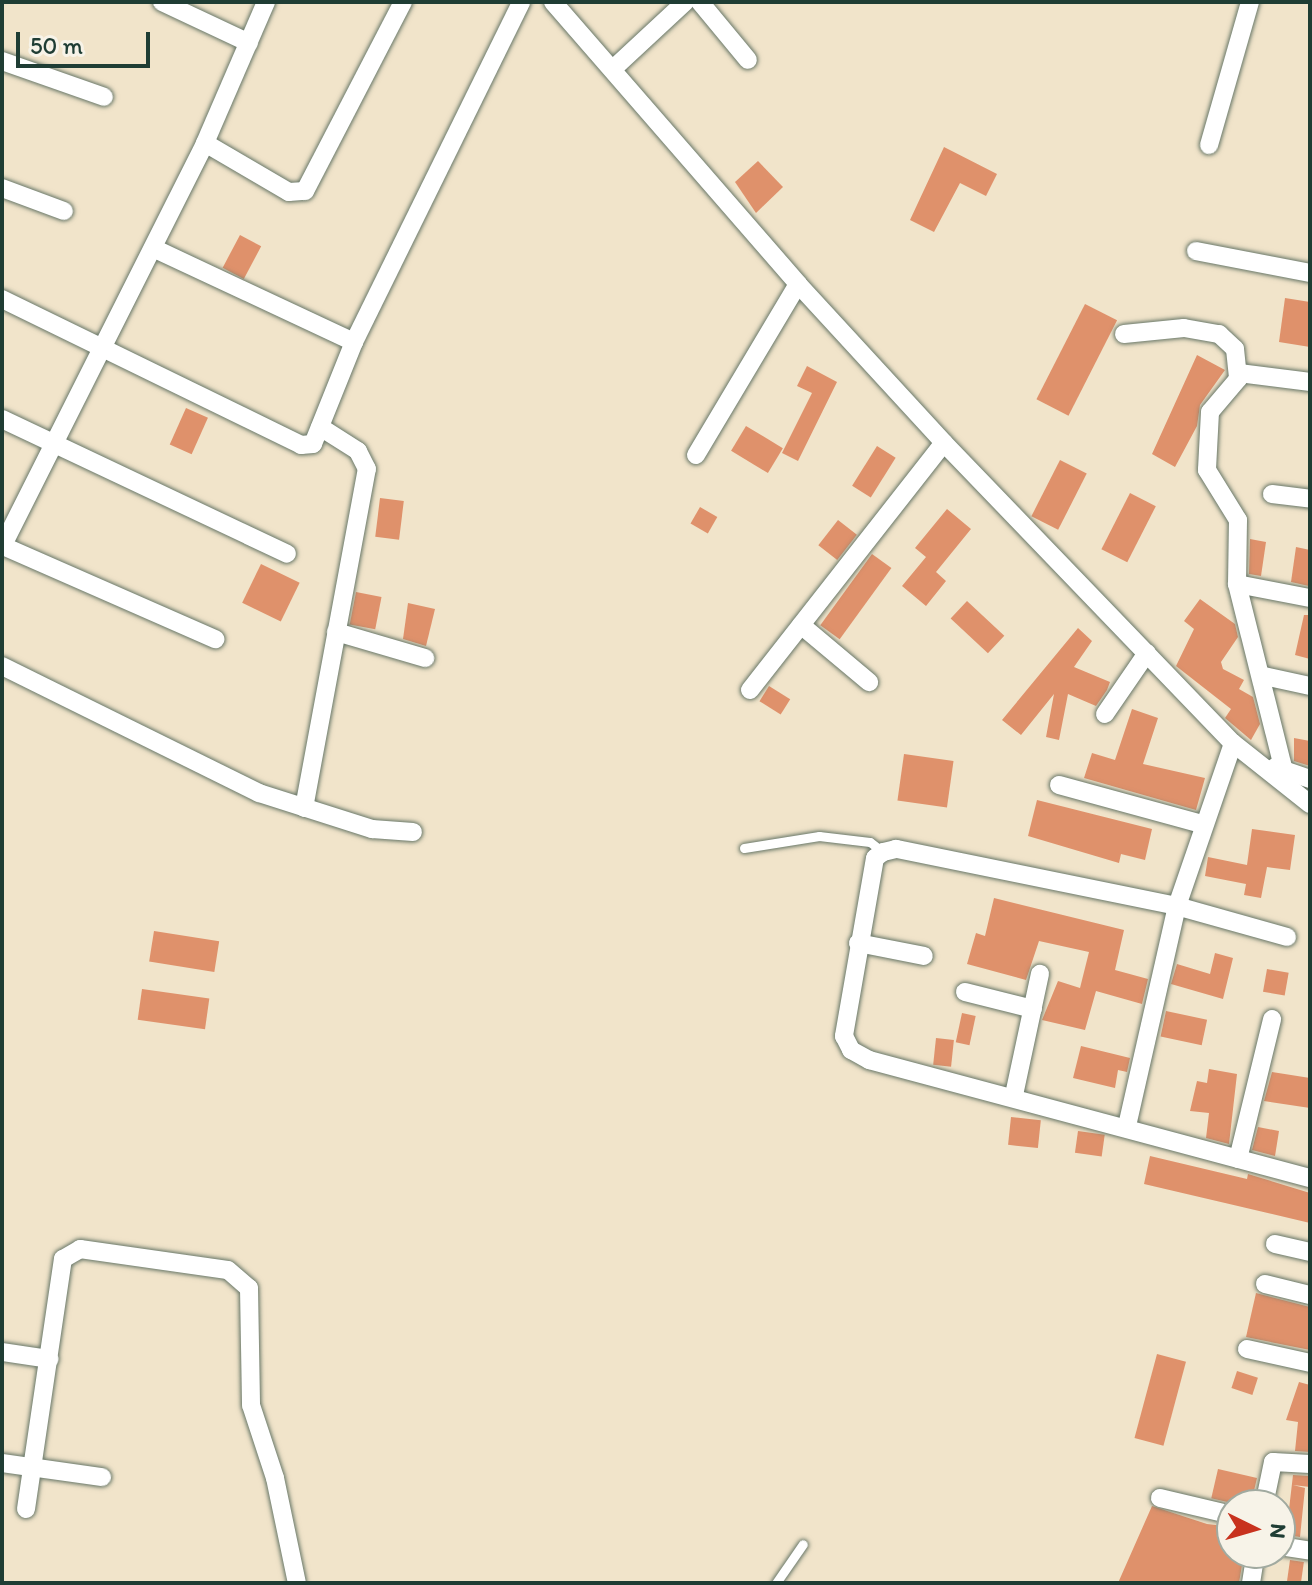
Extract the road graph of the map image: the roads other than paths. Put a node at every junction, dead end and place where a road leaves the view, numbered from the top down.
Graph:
1 (162, 2) edge
2 (266, 2) edge
3 (403, 2) edge
4 (521, 2) edge
5 (553, 2) edge
6 (685, 2) edge
7 (700, 2) edge
8 (1250, 2) edge
9 (249, 43) junction
10 (748, 60) dead end
11 (2, 61) edge
12 (614, 68) junction
13 (104, 97) dead end
14 (205, 143) junction
15 (1209, 145) dead end
16 (2, 188) edge
17 (64, 211) dead end
18 (153, 248) junction
19 (1196, 251) dead end
20 (1310, 273) edge
21 (798, 284) junction
22 (2, 299) edge
23 (1124, 334) dead end
24 (354, 342) junction
25 (102, 349) junction
26 (1239, 373) junction
27 (1310, 382) edge
28 (2, 419) edge
29 (320, 427) junction
30 (944, 443) junction
31 (55, 445) junction
32 (696, 455) dead end
33 (1272, 494) dead end
34 (1310, 499) edge
35 (2, 547) edge
36 (287, 554) dead end
37 (1237, 584) junction
38 (1310, 598) edge
39 (801, 625) junction
40 (336, 632) junction
41 (215, 639) dead end
42 (1147, 653) junction
43 (425, 658) dead end
44 (2, 666) edge
45 (1264, 676) junction
46 (869, 682) dead end
47 (1310, 686) edge
48 (750, 690) dead end
49 (1105, 714) dead end
50 (1233, 743) junction
51 (1259, 762) junction
52 (1284, 771) junction
53 (1310, 779) edge
54 (1059, 785) dead end
55 (1310, 804) edge
56 (304, 808) junction
57 (1202, 824) junction
58 (413, 832) dead end
59 (744, 848) dead end
60 (883, 852) junction
61 (1177, 906) junction
62 (1287, 937) dead end
63 (858, 943) junction
64 (924, 956) dead end
65 (1040, 974) dead end
66 (965, 992) dead end
67 (1033, 1009) junction
68 (1272, 1019) dead end
69 (1014, 1095) junction
70 (1127, 1126) junction
71 (1238, 1159) junction
72 (1310, 1178) edge
73 (1275, 1244) dead end
74 (1310, 1252) edge
75 (1265, 1284) dead end
76 (1310, 1295) edge
77 (1247, 1349) dead end
78 (2, 1352) edge
79 (49, 1359) junction
80 (1310, 1363) edge
81 (2, 1463) edge
82 (1310, 1464) edge
83 (33, 1468) junction
84 (102, 1477) dead end
85 (1267, 1489) edge
86 (1160, 1498) dead end
87 (26, 1509) dead end
88 (1216, 1511) edge
89 (803, 1544) dead end
90 (297, 1583) edge
91 (776, 1583) edge

1 - 9 street
2 - 9 street
3 - 14 street
4 - 24 street
5 - 12 street
6 - 12 street
7 - 10 street
8 - 15 street
9 - 14 street
11 - 13 street
12 - 21 street
14 - 18 street
16 - 17 street
18 - 24 street
18 - 25 street
19 - 20 street
21 - 30 street
21 - 32 street
22 - 25 street
23 - 26 street
24 - 29 street
25 - 29 street
25 - 31 street
26 - 27 street
26 - 37 street
28 - 31 street
29 - 40 street
30 - 39 street
30 - 42 street
31 - 35 street
31 - 36 street
33 - 34 street
35 - 41 street
37 - 38 street
37 - 45 street
39 - 46 street
39 - 48 street
40 - 43 street
40 - 56 street
42 - 49 street
42 - 50 street
44 - 56 street
45 - 47 street
45 - 52 street
50 - 51 street
50 - 57 street
51 - 52 street
51 - 55 street
52 - 53 street
54 - 57 street
56 - 58 street
57 - 61 street
59 - 60 lane
60 - 61 street
60 - 63 street
61 - 62 street
61 - 70 street
63 - 64 street
63 - 69 street
65 - 67 street
66 - 67 street
67 - 69 street
68 - 71 street
69 - 70 street
70 - 71 street
71 - 72 street
73 - 74 street
75 - 76 street
77 - 80 street
78 - 79 street
79 - 83 street
79 - 90 street
81 - 83 street
82 - 85 street
83 - 84 street
83 - 87 street
86 - 88 street
89 - 91 lane

